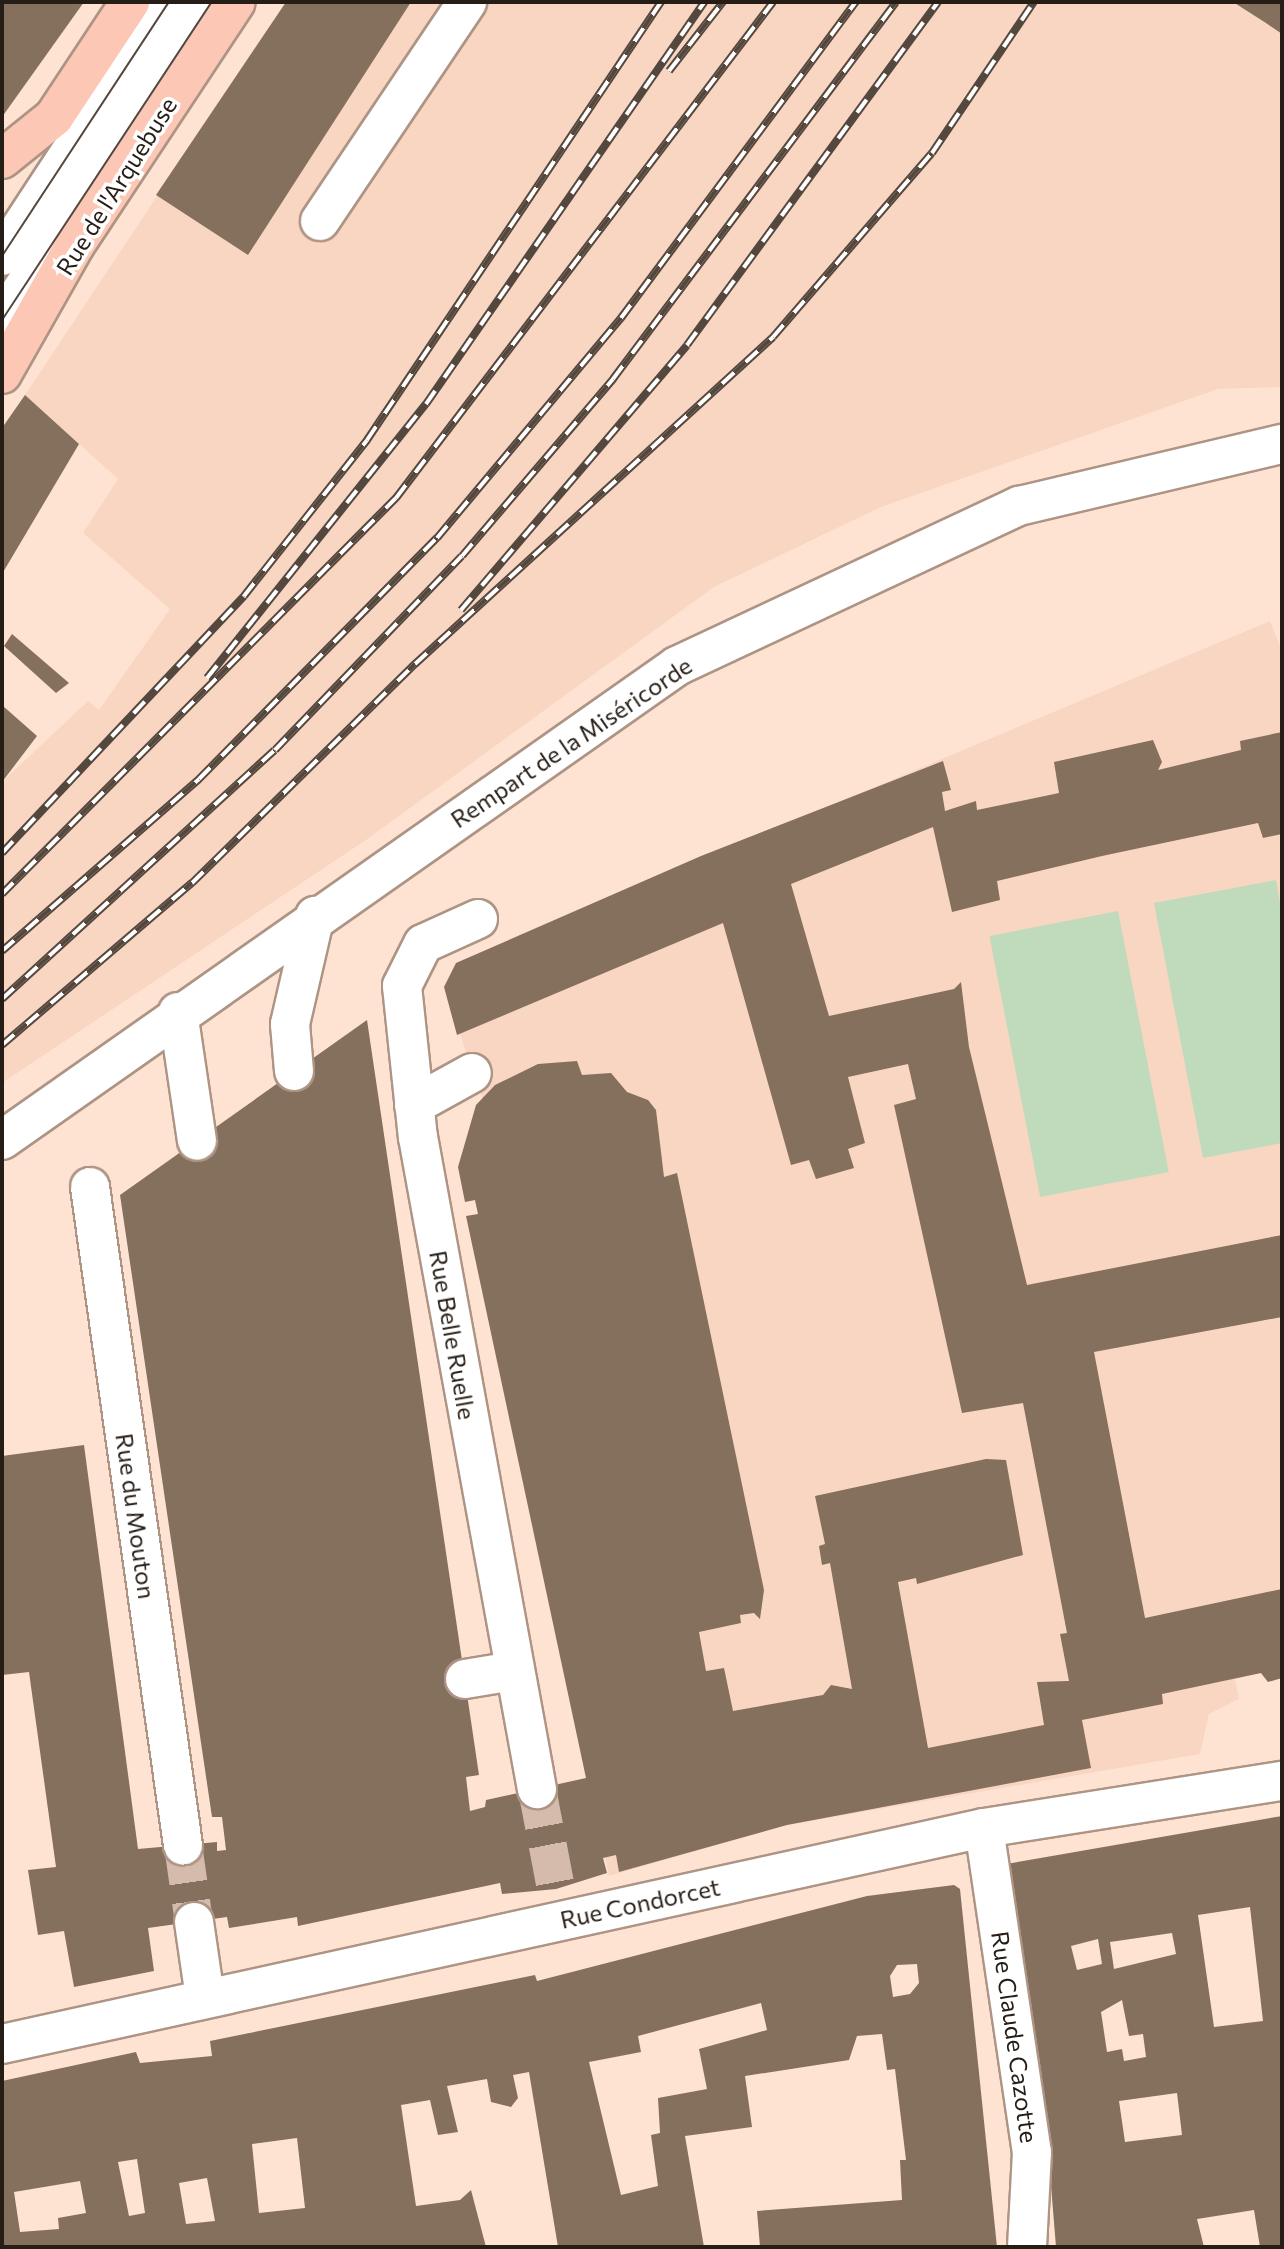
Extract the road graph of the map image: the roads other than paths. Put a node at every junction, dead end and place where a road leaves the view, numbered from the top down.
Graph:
1 (130, 2) edge
2 (169, 2) edge
3 (212, 2) edge
4 (236, 2) edge
5 (467, 2) edge
6 (2, 159) edge
7 (320, 221) dead end
8 (2, 256) edge
9 (2, 320) edge
10 (2, 374) edge
11 (1282, 444) edge
12 (315, 916) junction
13 (478, 919) dead end
14 (178, 1012) junction
15 (294, 1071) dead end
16 (472, 1073) dead end
17 (414, 1105) junction
18 (2, 1140) edge
19 (197, 1140) dead end
20 (90, 1187) dead end
21 (513, 1671) junction
22 (465, 1679) dead end
23 (1282, 1781) edge
24 (537, 1789) tunnel mouth
25 (984, 1828) junction
26 (183, 1845) tunnel mouth
27 (194, 1922) tunnel mouth
28 (205, 1997) junction
29 (2, 2044) edge
30 (1027, 2247) edge

1 - 6 main road
2 - 8 street
3 - 9 street, Rue de l'Arquebuse
4 - 10 main road, Rue de l'Arquebuse
5 - 7 street
11 - 12 street, Rempart de la Miséricorde
12 - 14 street, Rempart de la Miséricorde
12 - 15 street
13 - 17 street, Rue Belle Ruelle
14 - 18 street, Rempart de la Miséricorde
14 - 19 street
16 - 17 street
17 - 21 street, Rue Belle Ruelle
20 - 26 street, Rue du Mouton
21 - 22 street
21 - 24 street, Rue Belle Ruelle
23 - 25 street, Rue Condorcet
25 - 28 street, Rue Condorcet
25 - 30 street, Rue Claude Cazotte
27 - 28 street
28 - 29 street, Rue Condorcet

